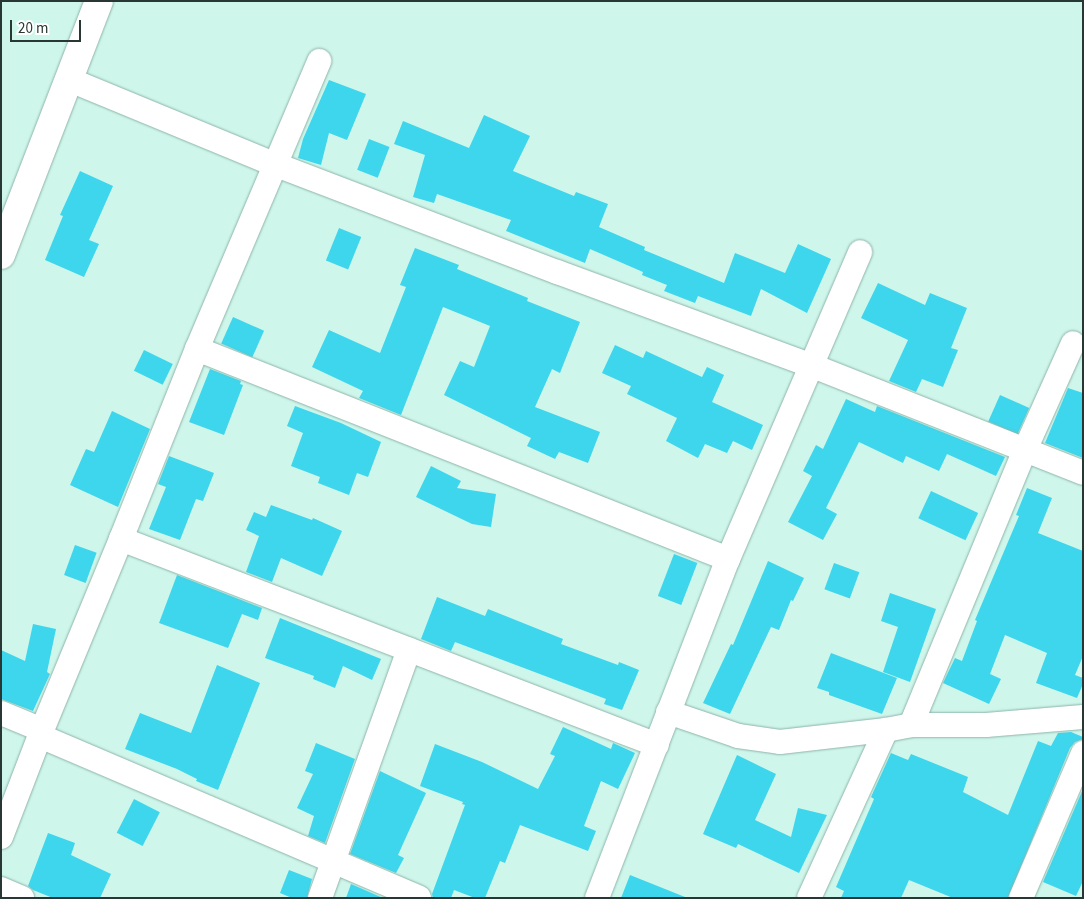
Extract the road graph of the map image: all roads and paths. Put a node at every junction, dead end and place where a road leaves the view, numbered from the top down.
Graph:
1 (99, 1) edge
2 (319, 61) dead end
3 (70, 80) junction
4 (274, 164) junction
5 (860, 252) dead end
6 (1, 254) edge
7 (1073, 343) dead end
8 (196, 349) junction
9 (812, 366) junction
10 (1025, 450) junction
11 (1083, 472) edge
12 (121, 540) junction
13 (728, 559) junction
14 (409, 649) junction
15 (668, 712) junction
16 (1, 713) edge
17 (1083, 717) edge
18 (911, 725) junction
19 (886, 730) junction
20 (41, 733) junction
21 (657, 746) junction
22 (1083, 753) edge
23 (1, 837) edge
24 (334, 862) junction
25 (1, 889) edge
26 (22, 898) edge
27 (320, 898) edge
28 (419, 898) edge
29 (597, 898) edge
30 (809, 898) edge
31 (1020, 898) edge

1 - 3 street
2 - 4 street
3 - 4 street
3 - 6 street
4 - 8 street
4 - 9 street
5 - 9 street
7 - 10 street
8 - 12 street
8 - 13 street
9 - 10 street
9 - 13 street
10 - 11 street
10 - 18 street
12 - 14 street
12 - 20 street
13 - 15 street
14 - 21 street
14 - 24 street
15 - 19 street
15 - 21 street
16 - 20 street
17 - 18 street
18 - 19 street
19 - 30 street
20 - 23 street
20 - 24 street
21 - 29 street
22 - 31 street
24 - 27 street
24 - 28 street
25 - 26 street

